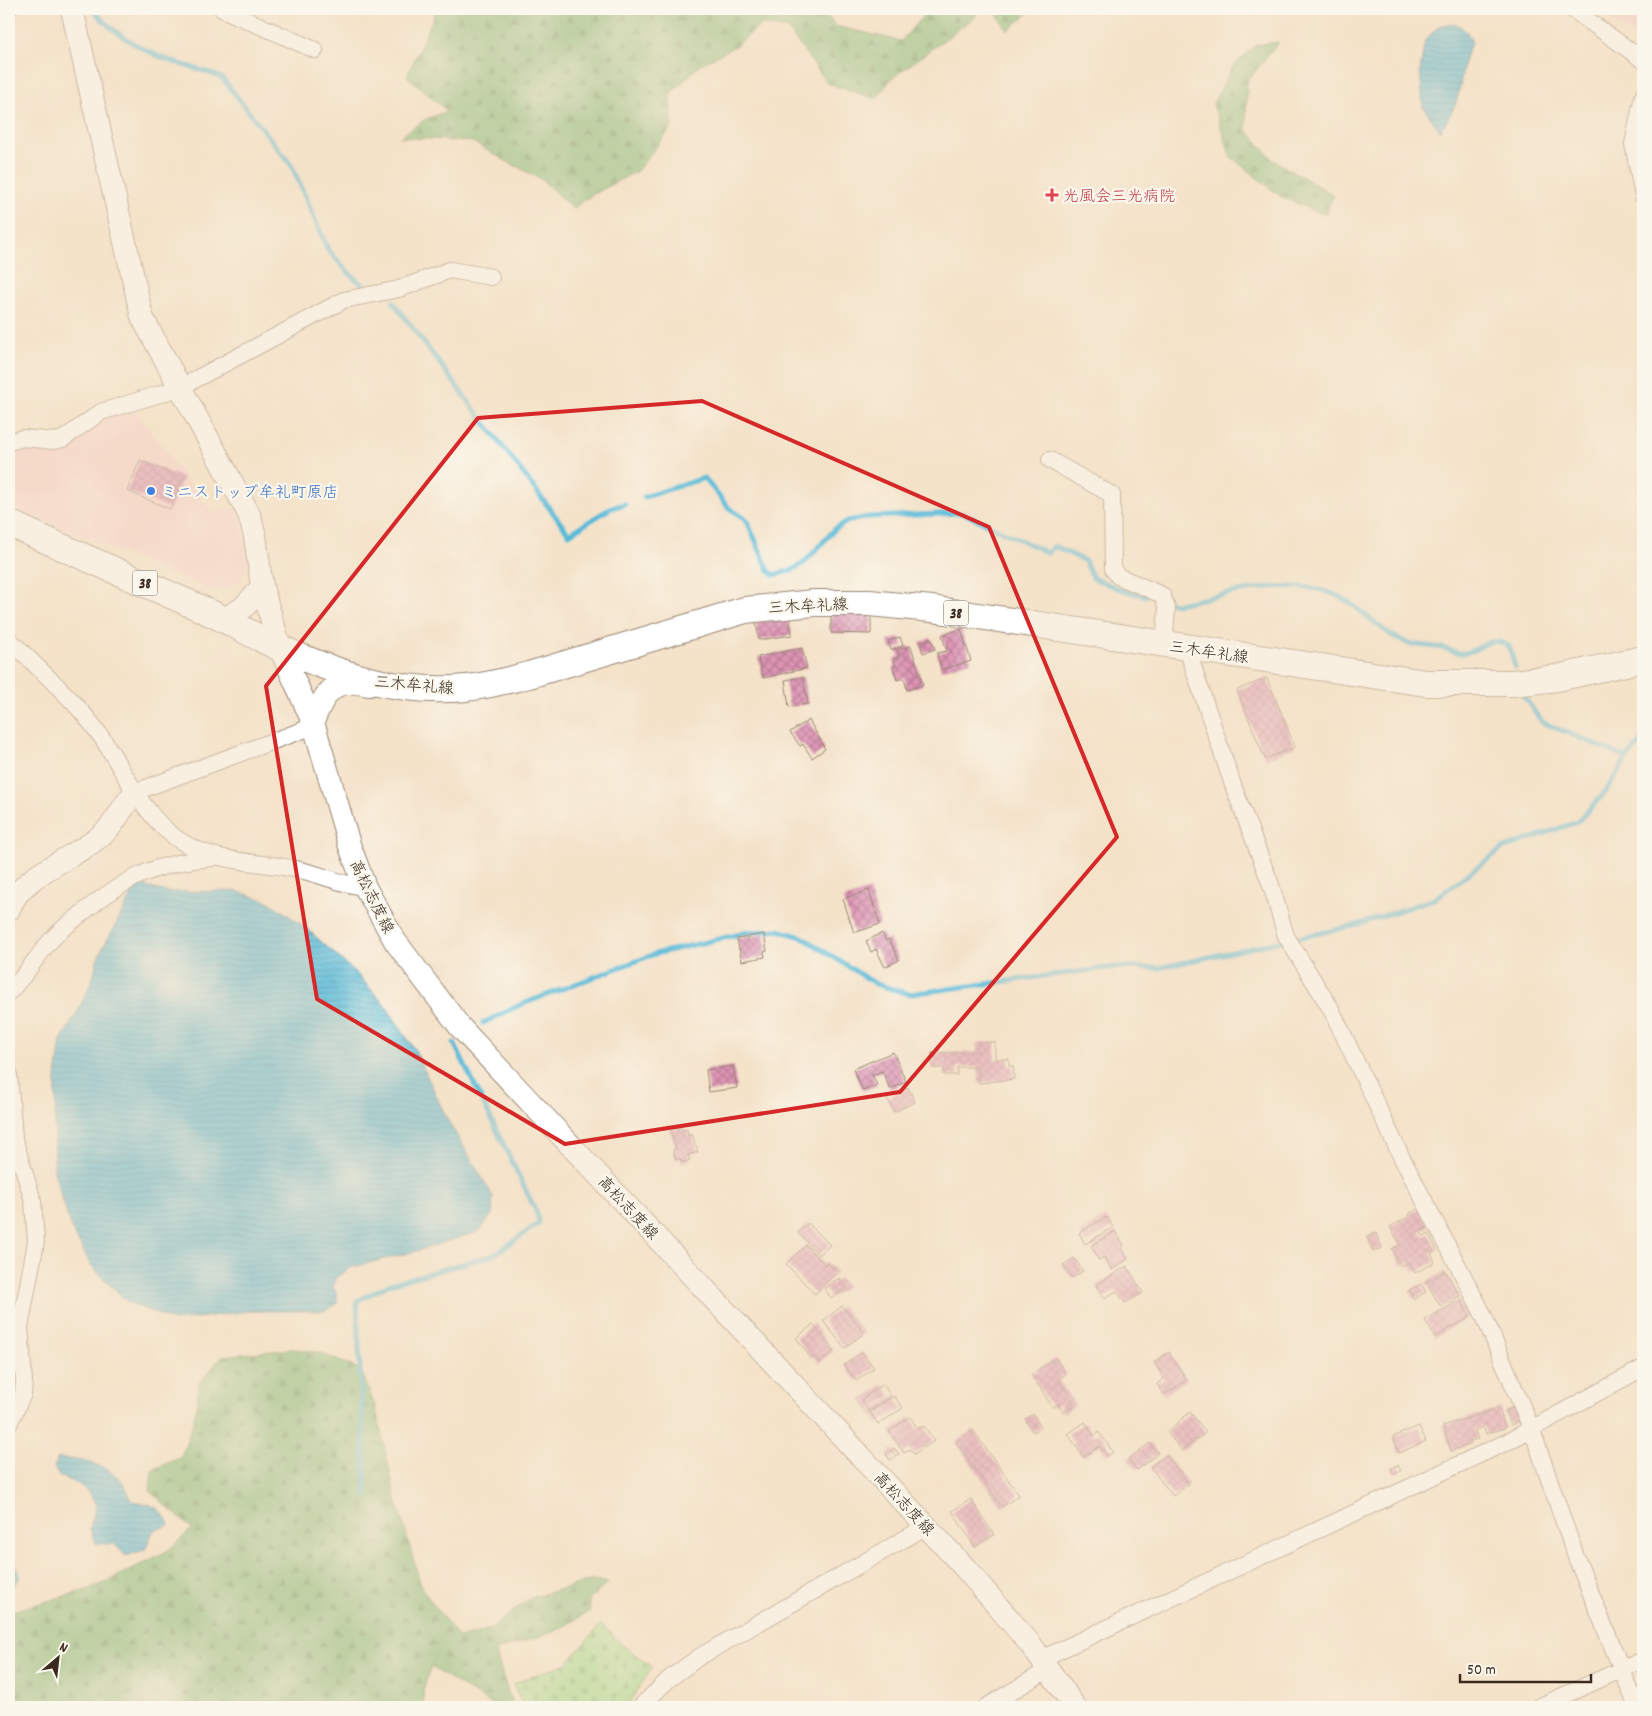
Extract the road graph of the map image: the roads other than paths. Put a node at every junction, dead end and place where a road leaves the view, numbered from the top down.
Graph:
1 (72, 9) edge
2 (222, 9) edge
3 (1572, 9) edge
4 (315, 50) dead end
5 (1643, 60) edge
6 (1643, 96) edge
7 (1643, 196) edge
8 (491, 277) dead end
9 (179, 388) junction
10 (9, 442) edge
11 (1050, 460) dead end
12 (9, 523) edge
13 (262, 587) junction
14 (224, 619) junction
15 (9, 639) edge
16 (1176, 647) junction
17 (280, 648) junction
18 (1643, 659) edge
19 (409, 687) junction
20 (314, 724) junction
21 (135, 792) junction
22 (216, 857) junction
23 (365, 887) junction
24 (9, 909) edge
25 (9, 992) edge
26 (9, 1074) edge
27 (1643, 1368) edge
28 (9, 1424) edge
29 (1532, 1430) junction
30 (927, 1526) junction
31 (1643, 1660) edge
32 (1045, 1664) junction
33 (1622, 1668) junction
34 (641, 1706) edge
35 (986, 1707) edge
36 (1076, 1707) edge
37 (1538, 1707) edge
38 (1637, 1707) edge

1 - 9 main road, 高松志度線
2 - 4 street
3 - 5 street
6 - 7 street
8 - 9 street
9 - 10 street
9 - 13 main road, 高松志度線
11 - 16 street
12 - 14 main road, 三木牟礼線 / 38
13 - 14 main road
13 - 17 main road, 高松志度線
14 - 17 main road, 三木牟礼線 / 38
15 - 21 street
16 - 18 main road, 三木牟礼線 / 38
16 - 19 main road, 三木牟礼線 / 38
16 - 29 street
17 - 19 main road, 三木牟礼線 / 38
17 - 20 main road, 高松志度線
19 - 20 main road
20 - 21 street
20 - 23 main road, 高松志度線
21 - 22 street
21 - 24 main road
22 - 23 street
22 - 25 street
23 - 30 main road, 高松志度線
26 - 28 street
27 - 29 street
29 - 32 street
29 - 33 street
30 - 32 main road, 高松志度線
30 - 34 street
31 - 33 street
32 - 35 street
32 - 36 main road, 高松志度線
33 - 37 street
33 - 38 street

